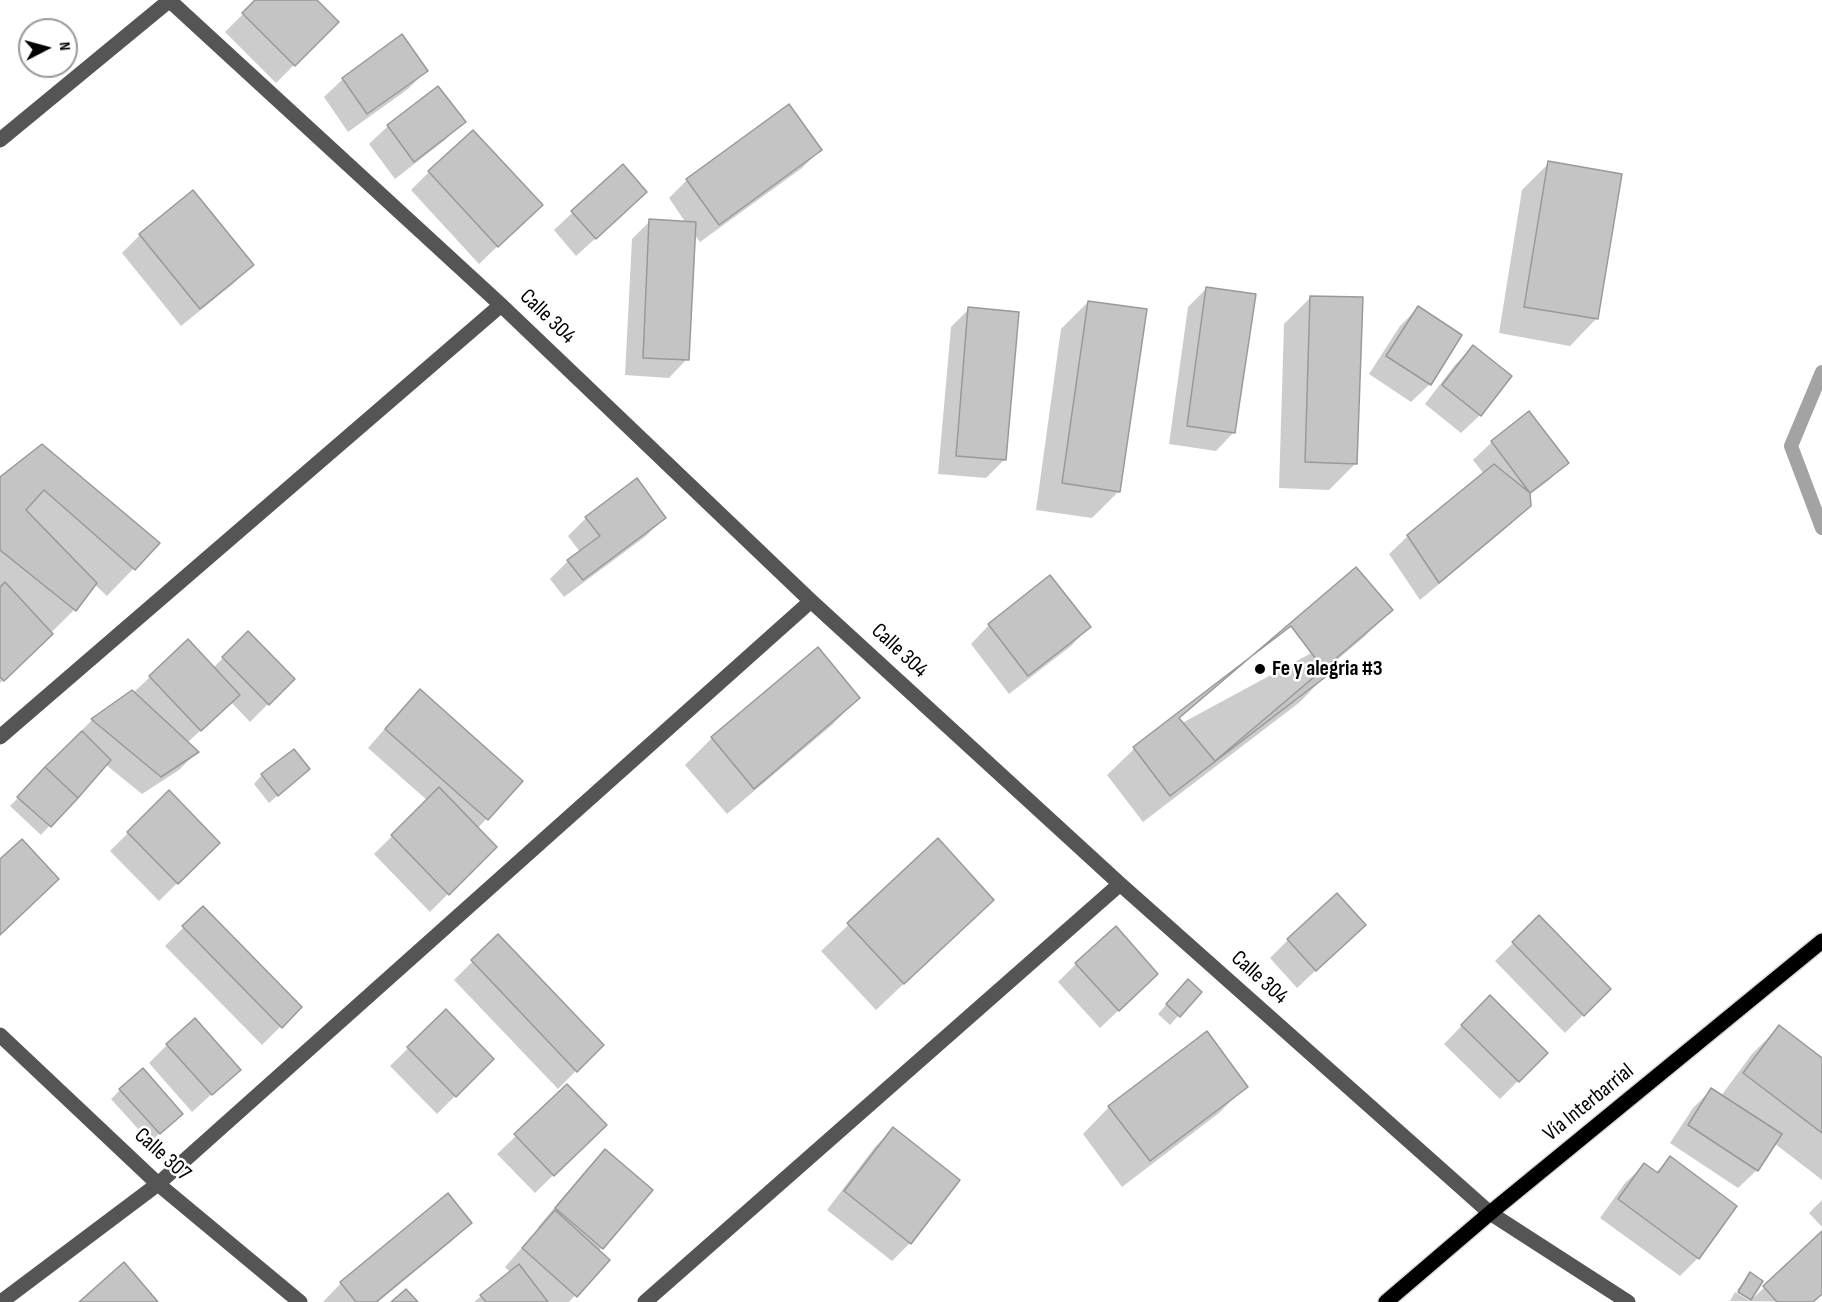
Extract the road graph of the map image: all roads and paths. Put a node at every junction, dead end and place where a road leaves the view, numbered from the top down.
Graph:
1 (169, 0) edge
2 (0, 140) edge
3 (501, 304) junction
4 (811, 600) junction
5 (0, 737) edge
6 (1120, 884) junction
7 (1822, 941) edge
8 (0, 1035) edge
9 (158, 1184) junction
10 (1490, 1213) junction
11 (1, 1302) edge
12 (300, 1302) edge
13 (645, 1302) edge
14 (1386, 1302) edge
15 (1628, 1302) edge

1 - 2 street
1 - 3 street, Calle 304
3 - 4 street, Calle 304
3 - 5 street
4 - 6 street, Calle 304
4 - 9 street
6 - 10 street, Calle 304
6 - 13 street
7 - 10 main road, Vía Interbarrial
8 - 9 street, Calle 307
9 - 11 street
9 - 12 street, Calle 307
10 - 14 main road, Vía Interbarrial
10 - 15 street, Calle 304

